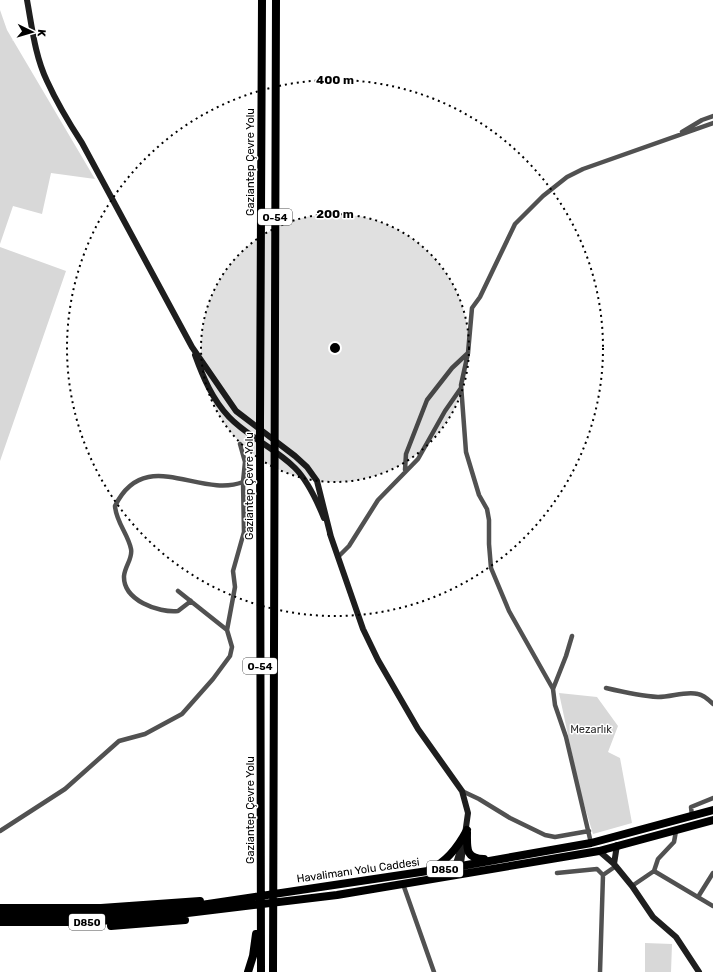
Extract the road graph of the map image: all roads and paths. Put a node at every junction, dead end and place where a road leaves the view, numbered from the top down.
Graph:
1 (27, 0) edge
2 (262, 0) edge
3 (276, 0) edge
4 (713, 116) edge
5 (713, 123) edge
6 (679, 134) junction
7 (192, 347) junction
8 (468, 353) junction
9 (461, 388) junction
10 (240, 444) dead end
11 (405, 470) junction
12 (243, 482) junction
13 (331, 537) junction
14 (338, 557) junction
15 (178, 591) dead end
16 (191, 601) junction
17 (227, 630) junction
18 (572, 636) dead end
19 (606, 688) dead end
20 (553, 689) junction
21 (713, 704) edge
22 (462, 791) junction
23 (713, 798) edge
24 (713, 810) edge
25 (692, 816) junction
26 (713, 820) edge
27 (467, 830) junction
28 (589, 830) junction
29 (676, 830) junction
30 (0, 831) edge
31 (591, 843) junction
32 (617, 845) junction
33 (598, 851) junction
34 (500, 860) junction
35 (615, 865) junction
36 (457, 871) junction
37 (654, 871) junction
38 (420, 872) junction
39 (713, 873) edge
40 (557, 874) dead end
41 (604, 875) junction
42 (403, 884) junction
43 (632, 886) junction
44 (698, 897) junction
45 (237, 899) junction
46 (713, 906) edge
47 (0, 908) edge
48 (219, 910) junction
49 (0, 915) edge
50 (259, 916) junction
51 (0, 922) edge
52 (0, 927) edge
53 (248, 972) edge
54 (261, 972) edge
55 (273, 972) edge
56 (434, 972) edge
57 (600, 972) edge
58 (699, 972) edge

1 - 7 street
2 - 50 highway, Gaziantep Çevre Yolu / O-54
3 - 55 highway, O-54
4 - 6 street
5 - 6 street
6 - 8 street
7 - 13 street
7 - 13 street
8 - 9 street
8 - 11 street
9 - 11 street
9 - 20 street
10 - 12 street
11 - 14 street
12 - 16 street
12 - 17 street
13 - 14 street
14 - 22 street
15 - 16 street
16 - 17 street
17 - 30 street
18 - 20 street
19 - 21 street
20 - 28 street
22 - 27 street
22 - 28 street
23 - 25 street
24 - 25 highway, Havalimanı Yolu Caddesi / D850
25 - 31 highway, Havalimanı Yolu Caddesi / D850
26 - 29 highway, Havalimanı Yolu Caddesi / D850
27 - 34 highway
27 - 36 street
27 - 38 highway
28 - 31 street
29 - 32 highway, Havalimanı Yolu Caddesi / D850
29 - 37 street
31 - 34 highway, Havalimanı Yolu Caddesi / D850
32 - 33 highway, Havalimanı Yolu Caddesi / D850
32 - 35 street
33 - 35 street
33 - 36 highway, Havalimanı Yolu Caddesi / D850
34 - 36 highway, Havalimanı Yolu Caddesi / D850
35 - 41 street
35 - 43 street
36 - 38 highway, Havalimanı Yolu Caddesi / D850
36 - 42 highway, Havalimanı Yolu Caddesi / D850
37 - 43 street
37 - 44 street
38 - 45 highway, Havalimanı Yolu Caddesi / D850
39 - 44 street
40 - 41 street
41 - 57 street
42 - 48 highway, Havalimanı Yolu Caddesi / D850
42 - 56 street
43 - 58 street
44 - 46 street
45 - 47 highway
45 - 49 highway, Havalimanı Yolu Caddesi / D850
48 - 51 highway, Havalimanı Yolu Caddesi / D850
48 - 52 highway
50 - 53 highway
50 - 54 highway, Gaziantep Çevre Yolu / O-54

